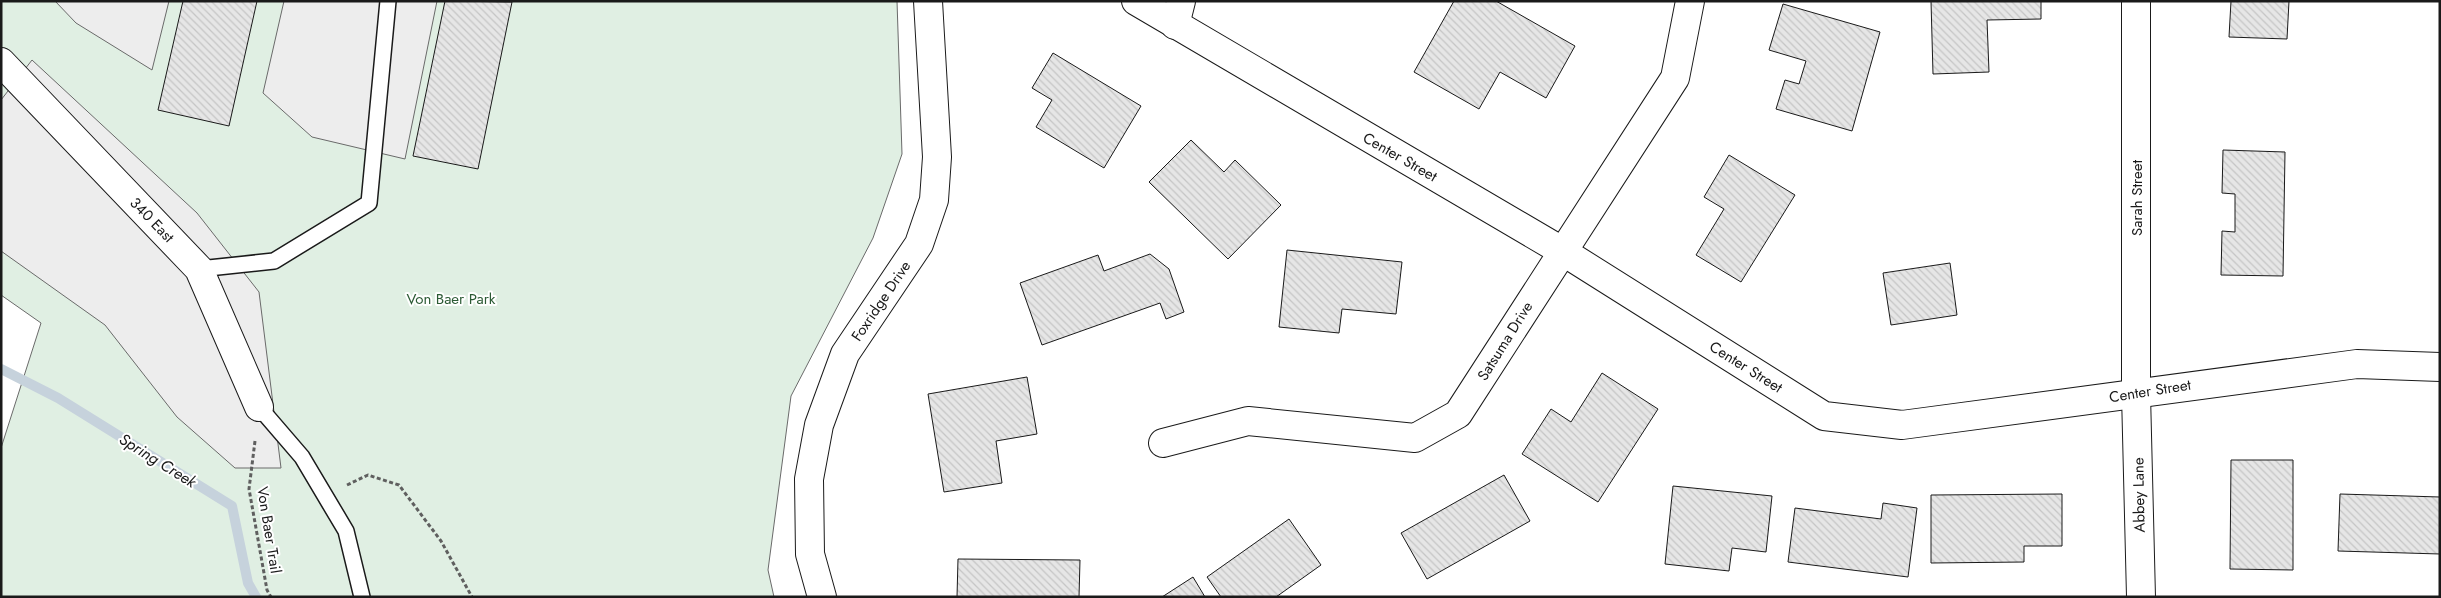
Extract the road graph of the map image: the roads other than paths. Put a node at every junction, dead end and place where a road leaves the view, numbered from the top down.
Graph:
1 (388, 1) edge
2 (928, 1) edge
3 (1136, 1) edge
4 (1690, 1) edge
5 (2136, 1) edge
6 (1178, 13) edge
7 (1, 62) edge
8 (1562, 251) junction
9 (199, 269) junction
10 (2440, 367) edge
11 (2136, 394) junction
12 (259, 407) joint
13 (1163, 443) dead end
14 (362, 597) edge
15 (822, 597) edge
16 (2141, 597) edge

1 - 9 lane
2 - 15 street, Foxridge Drive
3 - 6 street, Center Street
4 - 8 street, Satsuma Drive
5 - 11 street, Sarah Street
6 - 8 street, Center Street
7 - 9 street, 340 East
8 - 11 street, Center Street
8 - 13 street, Satsuma Drive
9 - 12 street, 340 East
10 - 11 street, Center Street
11 - 16 street, Abbey Lane
12 - 14 lane

